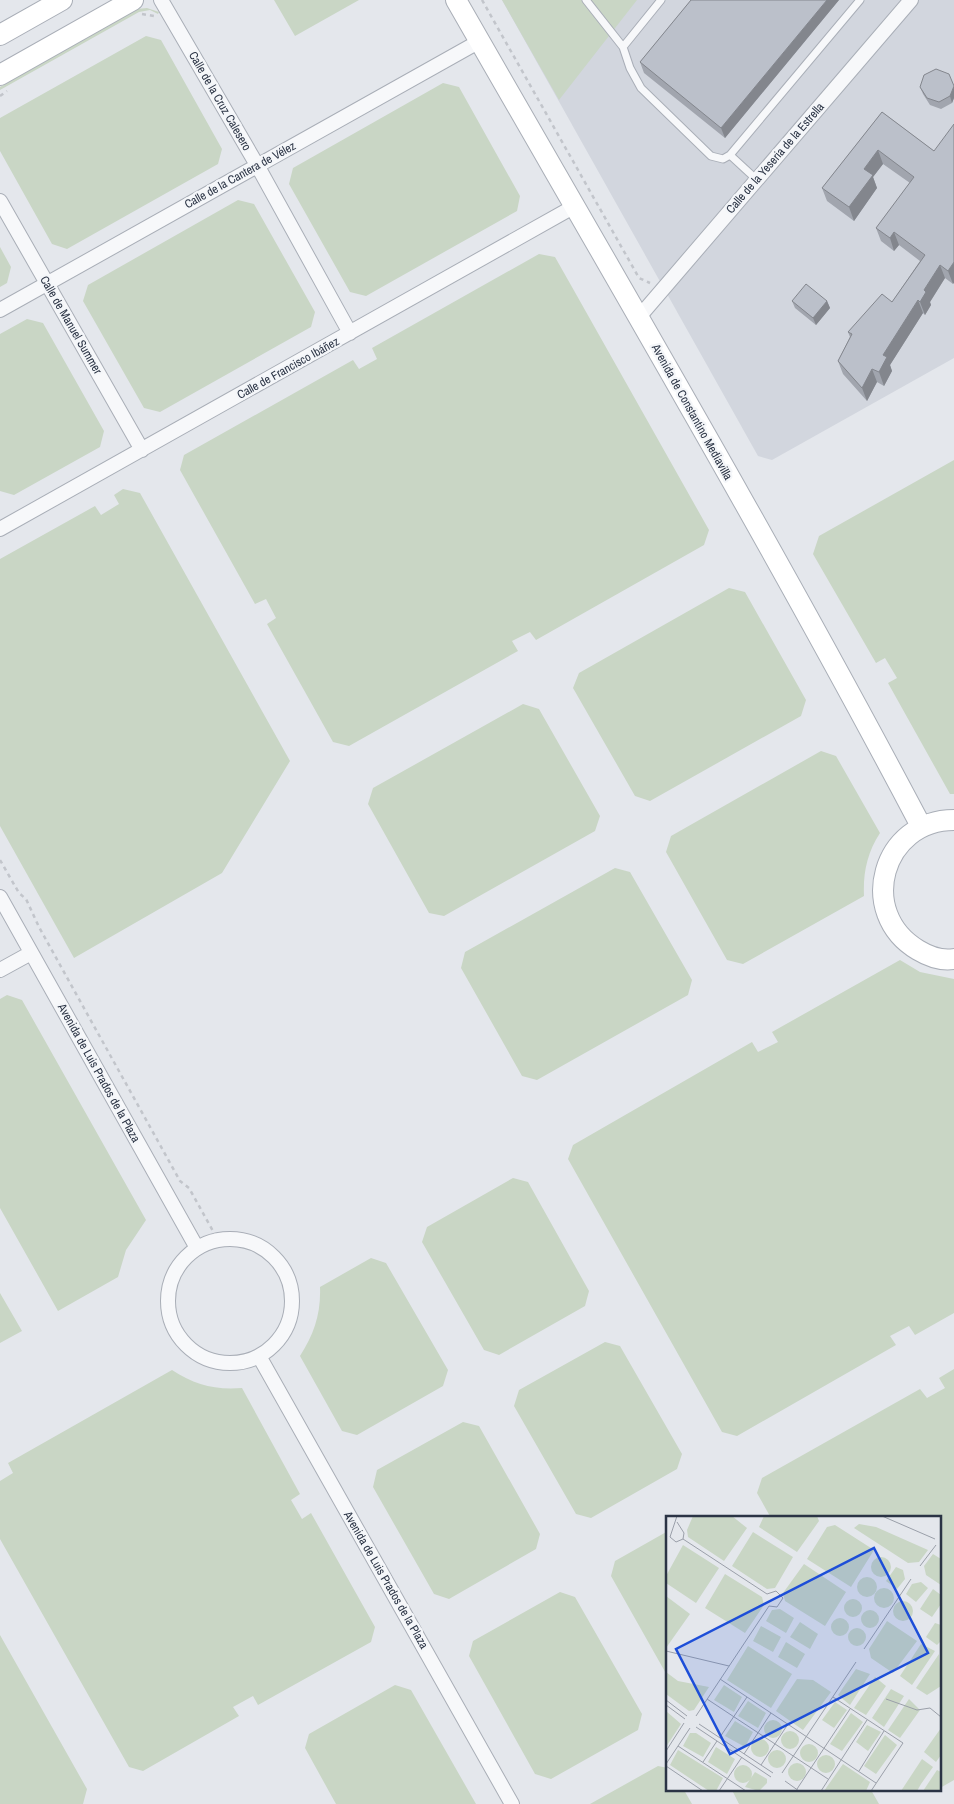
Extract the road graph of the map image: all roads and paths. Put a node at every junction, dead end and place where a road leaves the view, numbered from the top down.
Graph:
1 (62, 0) edge
2 (456, 0) edge
3 (482, 0) edge
4 (586, 0) edge
5 (661, 0) edge
6 (860, 0) edge
7 (911, 0) edge
8 (165, 6) edge
9 (134, 9) edge
10 (0, 36) edge
11 (480, 41) junction
12 (623, 46) junction
13 (4, 83) edge
14 (0, 96) edge
15 (730, 155) junction
16 (257, 165) junction
17 (756, 179) junction
18 (0, 201) edge
19 (575, 206) junction
20 (47, 283) junction
21 (658, 295) junction
22 (0, 310) edge
23 (639, 317) junction
24 (350, 333) junction
25 (142, 450) junction
26 (0, 529) edge
27 (954, 820) edge
28 (921, 826) junction
29 (0, 860) edge
30 (0, 897) edge
31 (31, 953) junction
32 (954, 959) edge
33 (0, 970) edge
34 (218, 1240) junction
35 (197, 1248) junction
36 (260, 1356) junction
37 (512, 1804) edge

1 - 10 street
2 - 11 street, Avenida de Constantino Mediavilla
3 - 21 path
4 - 12 lane
5 - 12 lane
6 - 15 lane
7 - 17 street, Calle de la Yeseria de la Estrella
8 - 9 path
8 - 16 street, Calle de la Cruz Calesero
9 - 13 street
11 - 16 street, Calle de la Cantera de Vélez
11 - 19 street, Avenida de Constantino Mediavilla
12 - 15 lane
13 - 14 path
15 - 17 lane
16 - 20 street, Calle de la Cantera de Vélez
16 - 24 street, Calle de la Cruz Calesero
17 - 21 street, Calle de la Yeseria de la Estrella
18 - 20 street, Calle de Manuel Summer
19 - 23 street, Avenida de Constantino Mediavilla
19 - 24 street, Calle de Francisco Ibáñez
20 - 22 street, Calle de la Cantera de Vélez
20 - 25 street, Calle de Manuel Summer
21 - 23 street, Calle de la Yeseria de la Estrella
23 - 28 street, Avenida de Constantino Mediavilla
24 - 25 street, Calle de Francisco Ibáñez
25 - 26 street, Calle de Francisco Ibáñez
27 - 28 street
28 - 32 street
29 - 34 path
30 - 31 street, Avenida de Luis Prados de la Plaza
31 - 33 street
31 - 35 street, Avenida de Luis Prados de la Plaza
34 - 35 street
34 - 36 street
35 - 36 street
36 - 37 street, Avenida de Luis Prados de la Plaza

